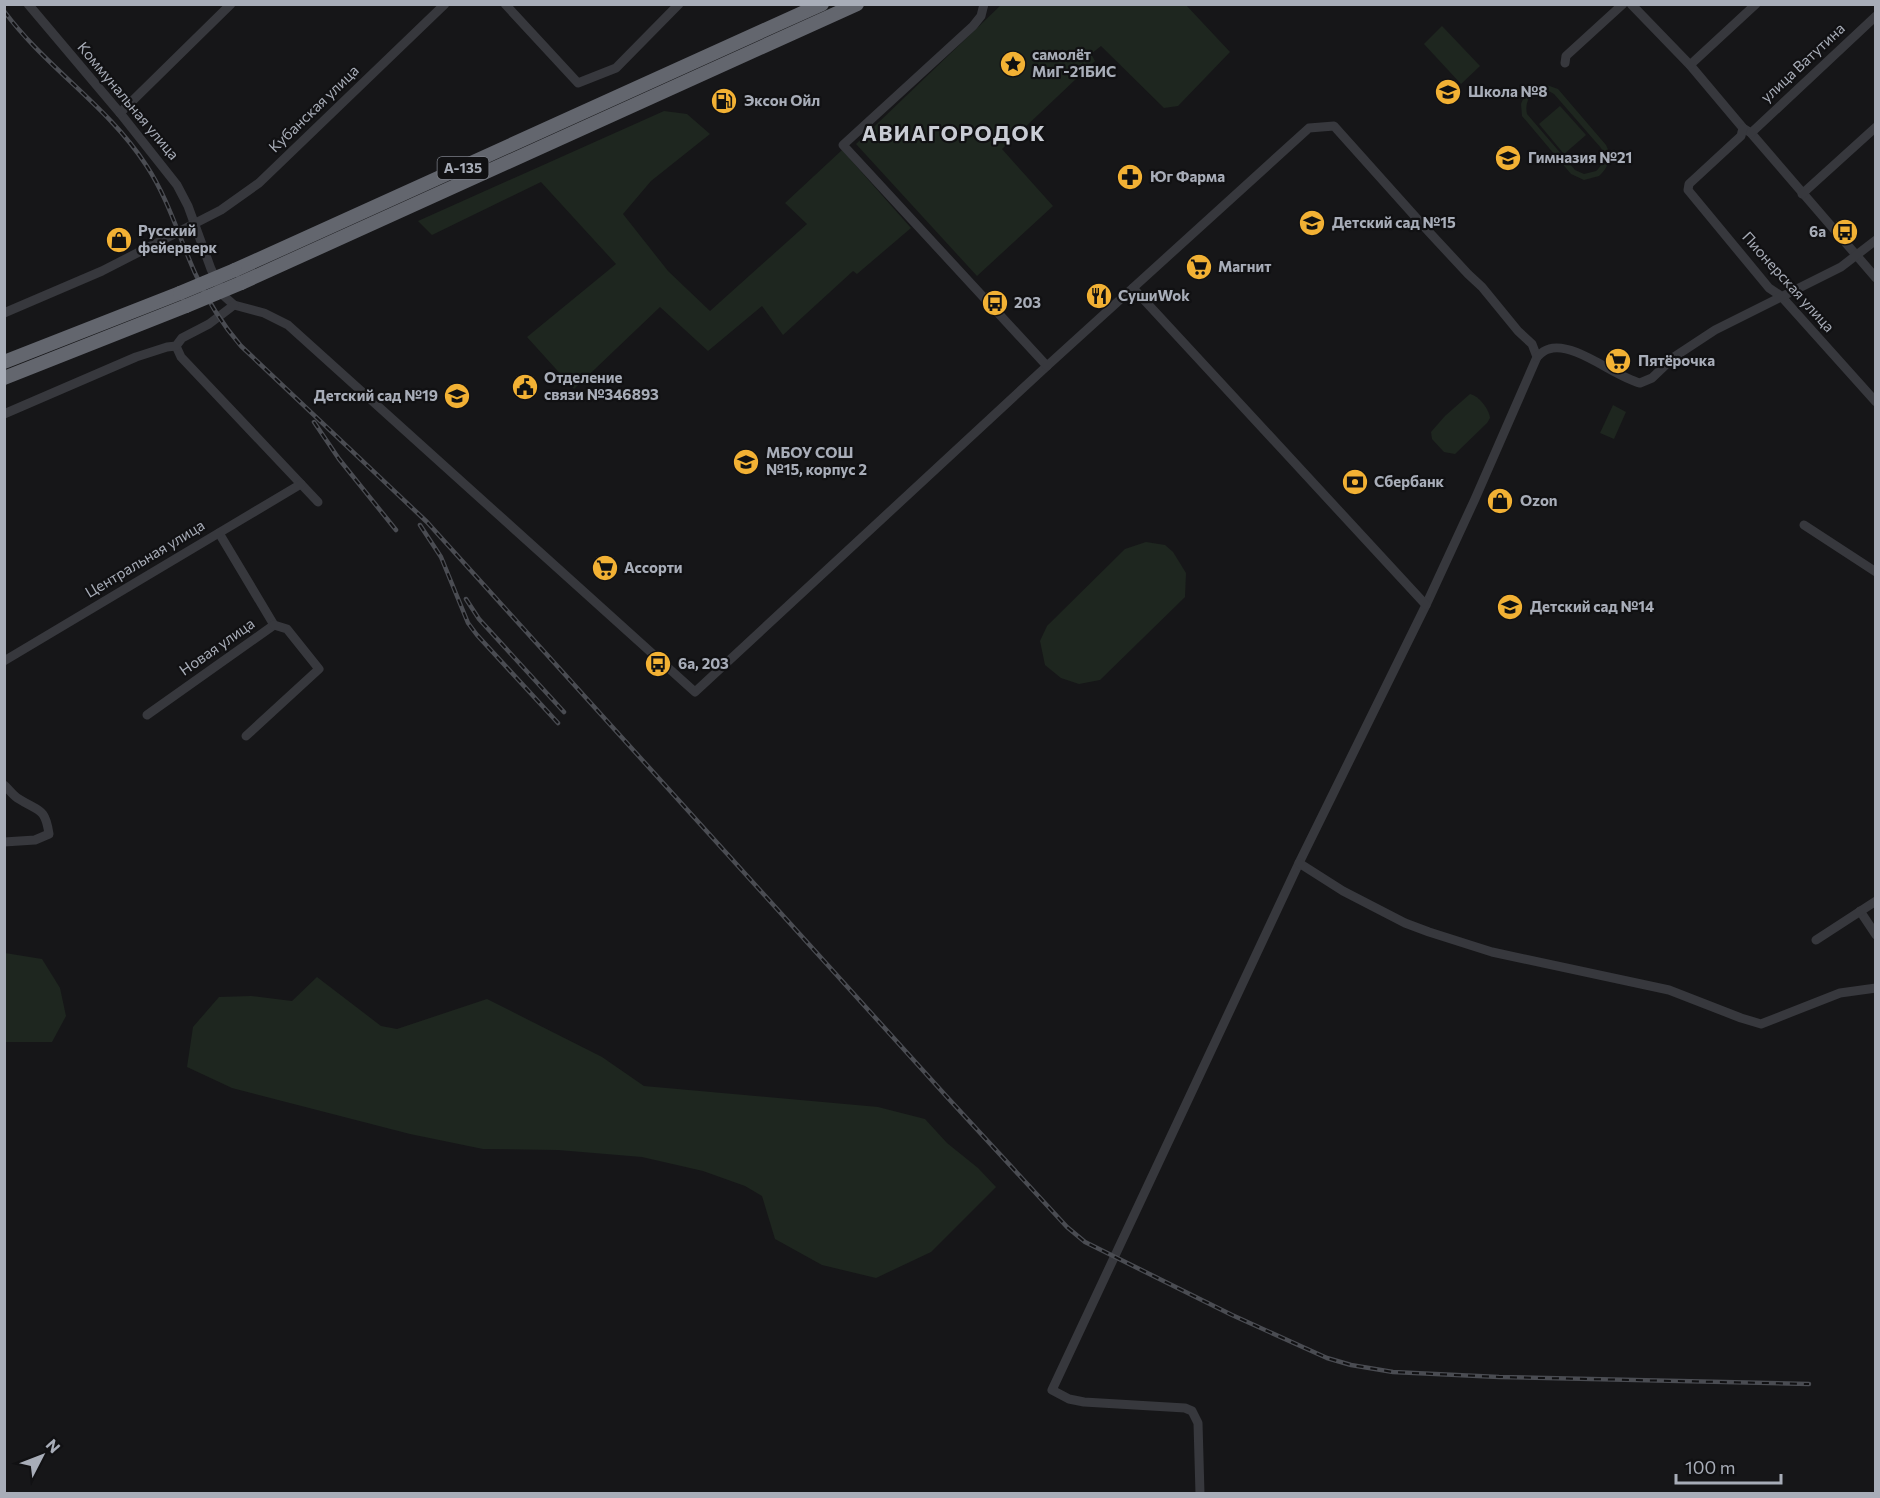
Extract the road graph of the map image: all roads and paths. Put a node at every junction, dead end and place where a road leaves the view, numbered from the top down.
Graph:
1 (28, 4) edge
2 (231, 4) edge
3 (445, 4) edge
4 (505, 4) edge
5 (679, 4) edge
6 (822, 4) edge
7 (857, 4) edge
8 (984, 4) edge
9 (1623, 4) edge
10 (1755, 4) edge
11 (1633, 5) edge
12 (796, 16) junction
13 (1875, 16) edge
14 (801, 30) junction
15 (1565, 63) dead end
16 (1690, 65) junction
17 (120, 113) junction
18 (1875, 127) edge
19 (1747, 130) junction
20 (1802, 194) junction
21 (194, 223) junction
22 (1875, 240) edge
23 (1856, 256) junction
24 (1875, 278) edge
25 (1133, 288) junction
26 (1781, 296) junction
27 (234, 305) junction
28 (4, 313) edge
29 (176, 346) junction
30 (1537, 357) junction
31 (4, 362) edge
32 (1047, 366) junction
33 (4, 378) edge
34 (1875, 402) edge
35 (4, 414) edge
36 (301, 484) junction
37 (318, 502) dead end
38 (1804, 525) dead end
39 (219, 533) junction
40 (1875, 572) edge
41 (1426, 604) junction
42 (274, 625) junction
43 (4, 661) edge
44 (147, 715) dead end
45 (246, 736) dead end
46 (4, 785) edge
47 (4, 842) edge
48 (1299, 863) junction
49 (1875, 901) edge
50 (1860, 911) junction
51 (1875, 935) edge
52 (1816, 940) dead end
53 (1875, 988) edge
54 (1200, 1494) edge

1 - 17 street, Коммунальная улица
2 - 17 street
3 - 21 street, Кубанская улица
4 - 5 street
6 - 12 highway, А-135
7 - 14 highway, А-135
8 - 32 street
9 - 15 street
10 - 16 street
11 - 16 street
12 - 14 highway
12 - 31 highway, А-135, bridge
13 - 19 street, улица Ватутина
14 - 33 highway, А-135, bridge
16 - 19 street
17 - 21 street, Коммунальная улица
18 - 20 street
19 - 20 street
19 - 26 street, Пионерская улица
20 - 23 street
21 - 27 street, Коммунальная улица
21 - 28 street, Кубанская улица
22 - 23 street
23 - 24 street
23 - 26 street
25 - 30 street
25 - 32 street
25 - 41 street
26 - 30 street
26 - 34 street, Пионерская улица
27 - 29 street
27 - 32 street
29 - 35 street
29 - 36 street
30 - 41 street
36 - 37 street
36 - 39 street, Центральная улица
38 - 40 street
39 - 42 street, Новая улица
39 - 43 street, Центральная улица
41 - 48 street
42 - 44 street, Новая улица
42 - 45 street
46 - 47 street
48 - 53 street
48 - 54 street
49 - 50 street
50 - 51 street
50 - 52 street

